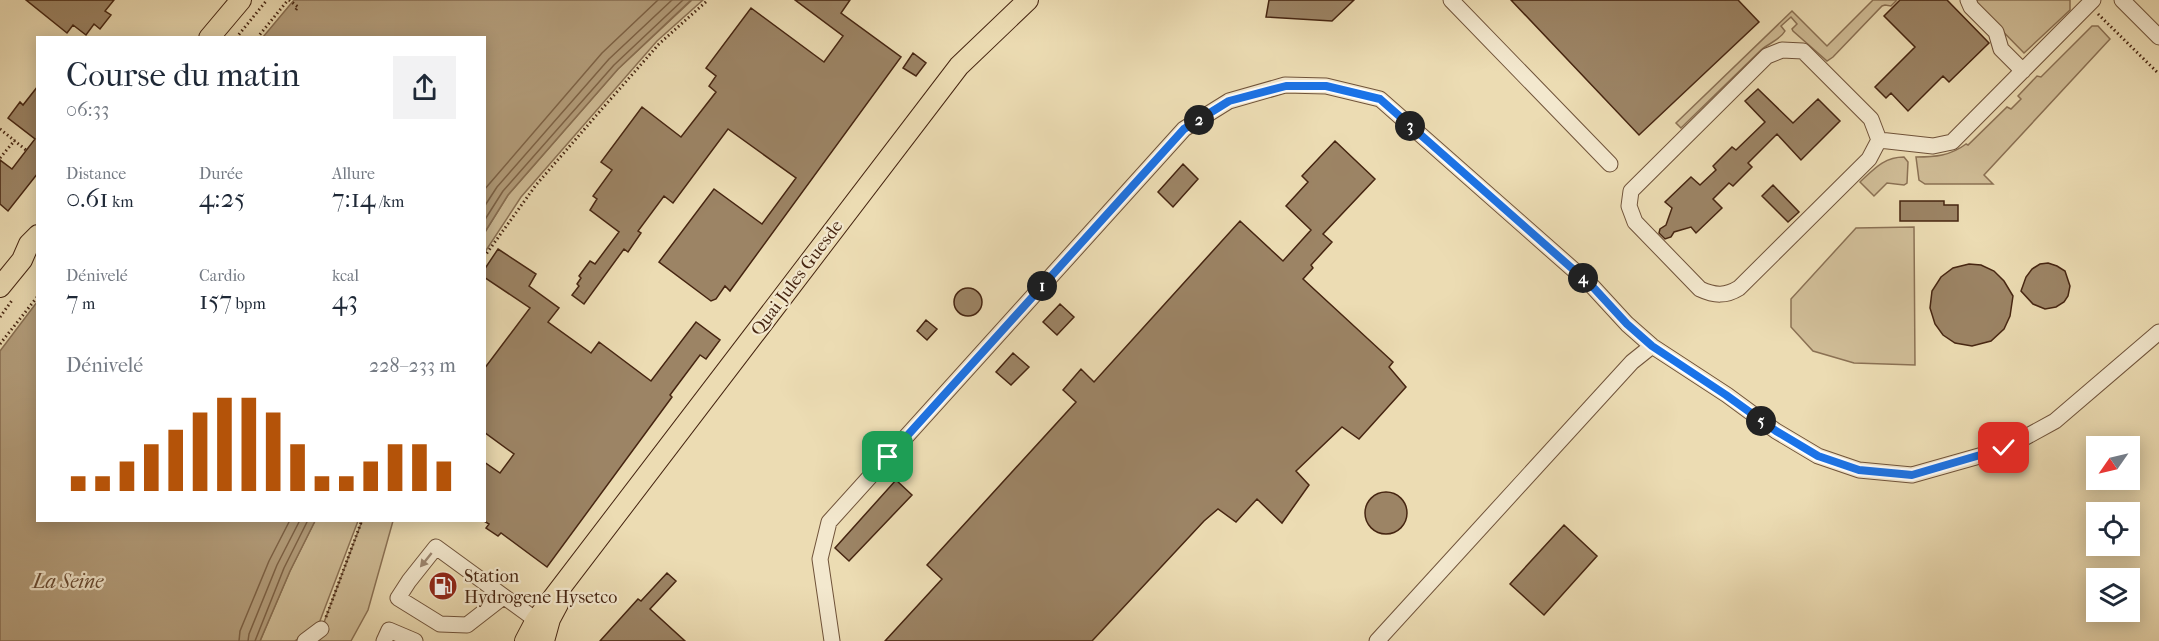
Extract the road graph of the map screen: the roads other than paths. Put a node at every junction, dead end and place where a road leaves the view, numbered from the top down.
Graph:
1 (241, 0) edge
2 (254, 0) edge
3 (1028, 0) edge
4 (1451, 0) edge
5 (1968, 0) edge
6 (2122, 0) edge
7 (2090, 3) edge
8 (211, 36) edge
9 (224, 36) edge
10 (2159, 37) edge
11 (2027, 66) junction
12 (1879, 140) junction
13 (1610, 164) dead end
14 (36, 237) edge
15 (30, 255) edge
16 (3, 277) edge
17 (2159, 332) edge
18 (1652, 346) junction
19 (576, 567) junction
20 (503, 597) junction
21 (536, 620) junction
22 (321, 629) road end
23 (305, 641) edge
24 (384, 641) edge
25 (415, 641) edge
26 (525, 641) edge
27 (544, 641) edge
28 (832, 641) edge
29 (1377, 641) edge

1 - 8 main road
2 - 9 main road
3 - 19 main road, Quai Jules Guesde
4 - 13 street
5 - 11 street
6 - 10 street
7 - 11 street
11 - 12 street
12 - 12 street
14 - 15 main road
15 - 16 main road
17 - 18 street
18 - 28 street
18 - 29 street
19 - 21 main road, Quai Jules Guesde
19 - 27 main road, Quai Jules Guesde
20 -> 20 street
20 - 21 street
21 - 26 main road, Quai Jules Guesde
22 - 23 street
24 - 25 street

